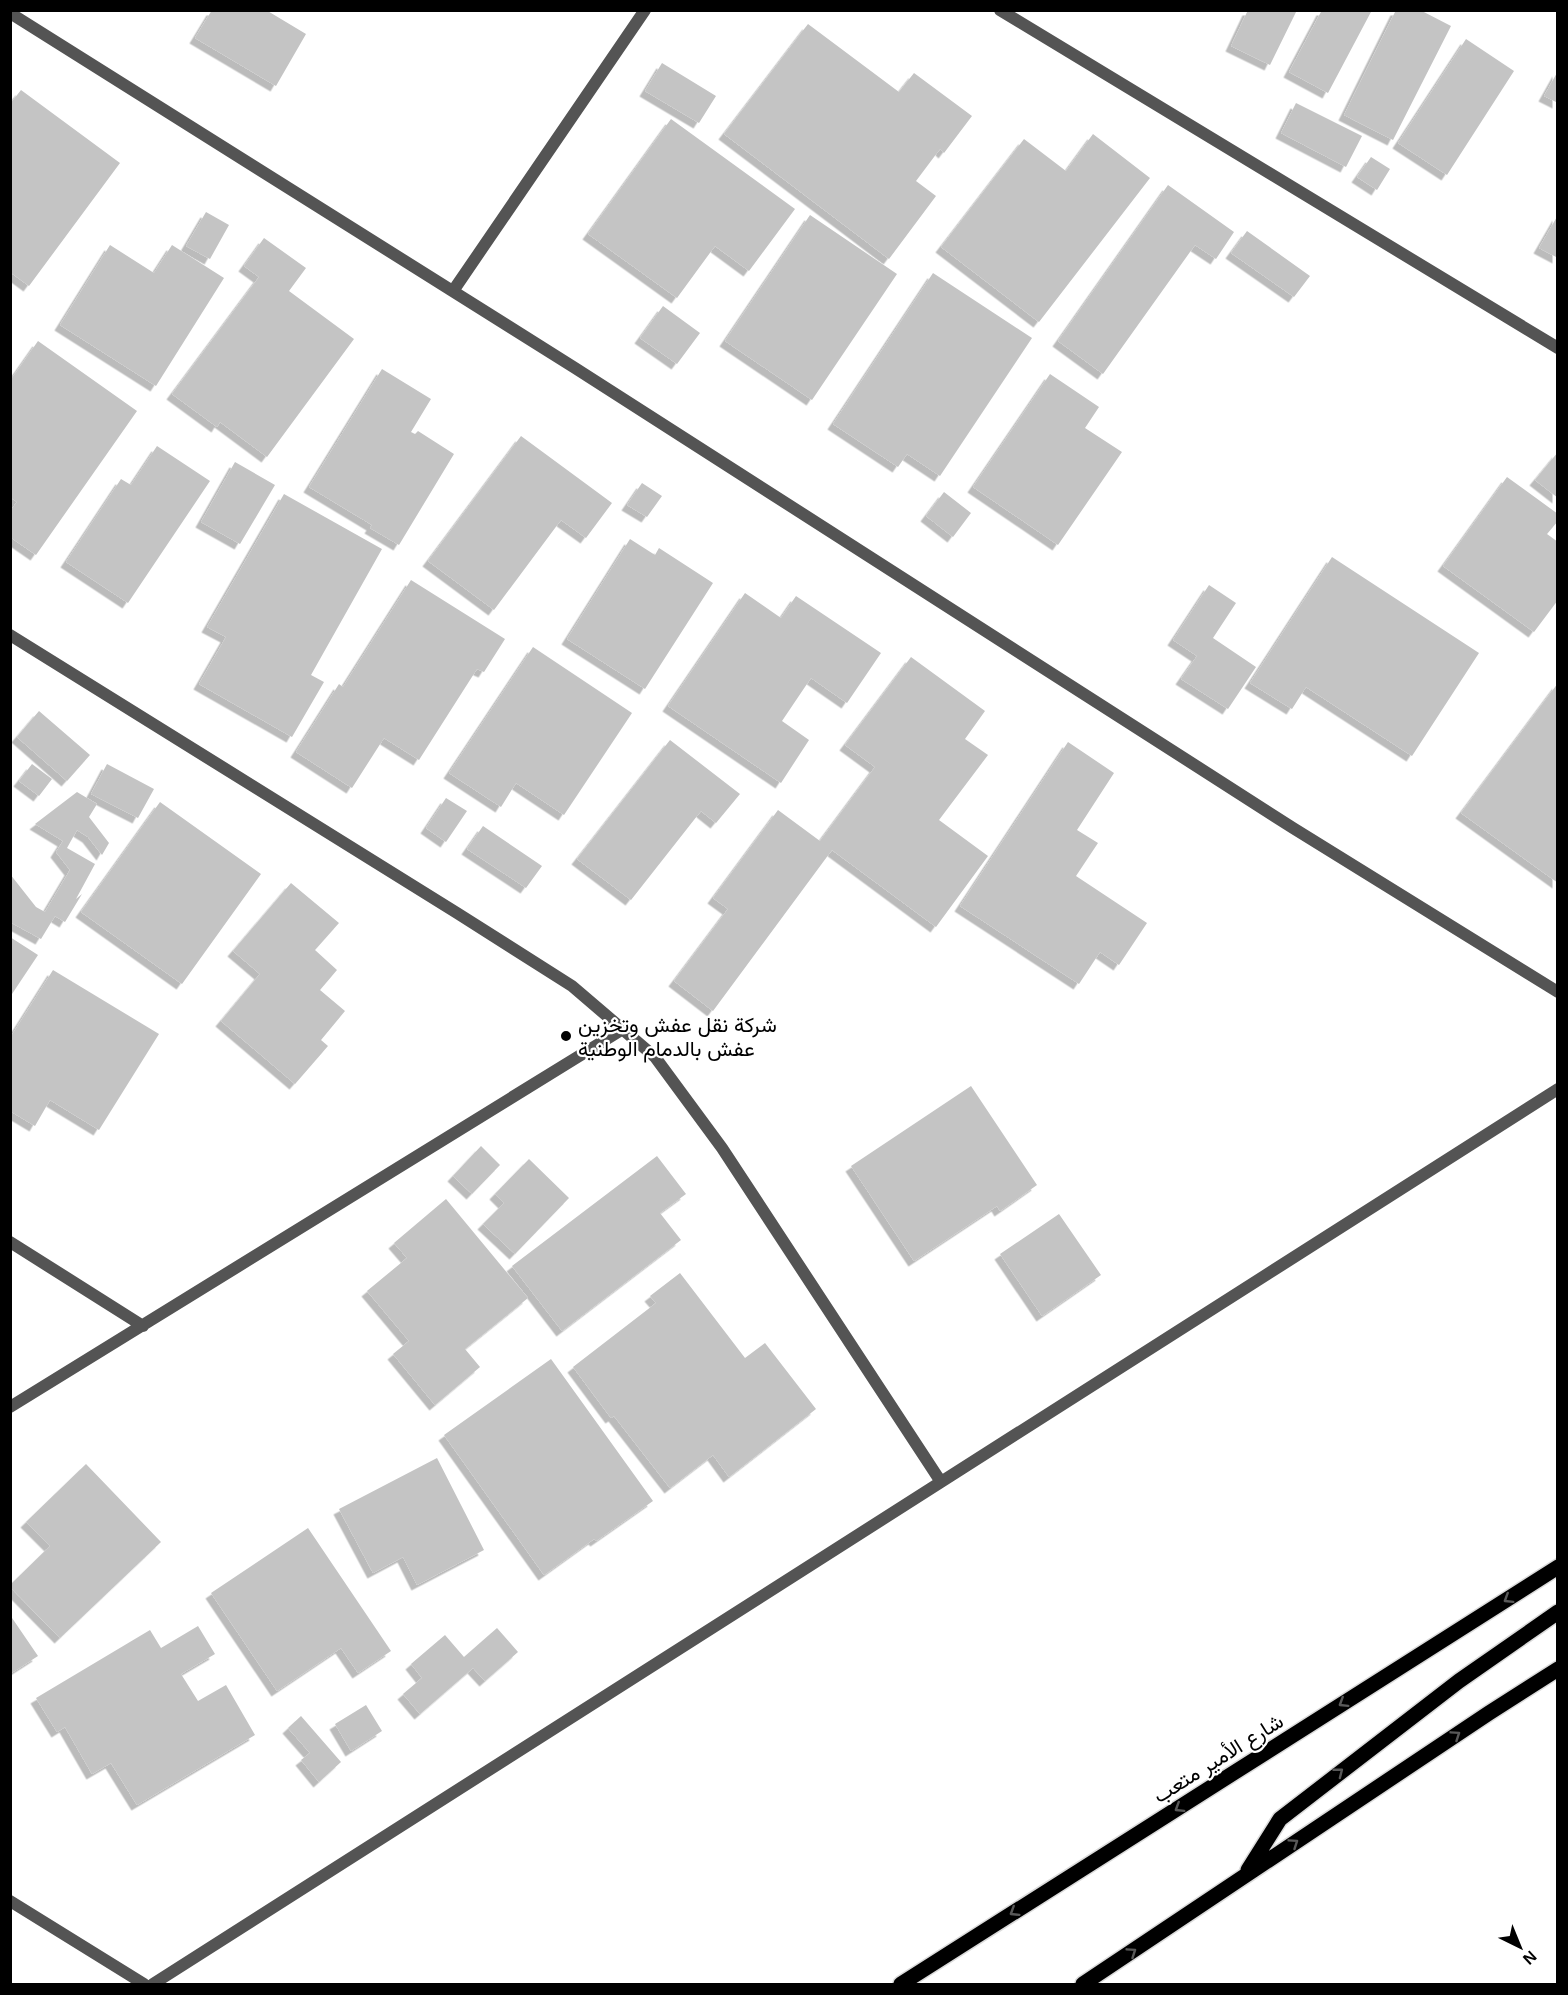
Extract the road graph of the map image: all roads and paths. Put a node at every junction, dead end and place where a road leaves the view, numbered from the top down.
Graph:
1 (645, 10) edge
2 (1000, 10) edge
3 (10, 13) edge
4 (27, 16) edge
5 (453, 291) junction
6 (1557, 348) edge
7 (10, 635) edge
8 (1557, 992) edge
9 (623, 1029) junction
10 (1557, 1089) edge
11 (10, 1242) edge
12 (143, 1326) junction
13 (10, 1407) edge
14 (941, 1482) junction
15 (1557, 1568) edge
16 (1557, 1612) edge
17 (1557, 1669) edge
18 (1245, 1875) junction
19 (10, 1901) edge
20 (144, 1984) edge
21 (153, 1984) edge
22 (901, 1984) edge
23 (1083, 1984) edge

1 - 5 street
2 - 6 street
3 - 4 street
4 - 5 street
5 - 8 street
7 - 9 street
9 - 12 street
9 - 14 street
10 - 14 street
11 - 12 street
12 - 13 street
14 - 21 street
15 -> 22 main road, شارع الأمير متعب
18 -> 16 main road
18 -> 17 main road
23 -> 18 main road
19 - 20 street

